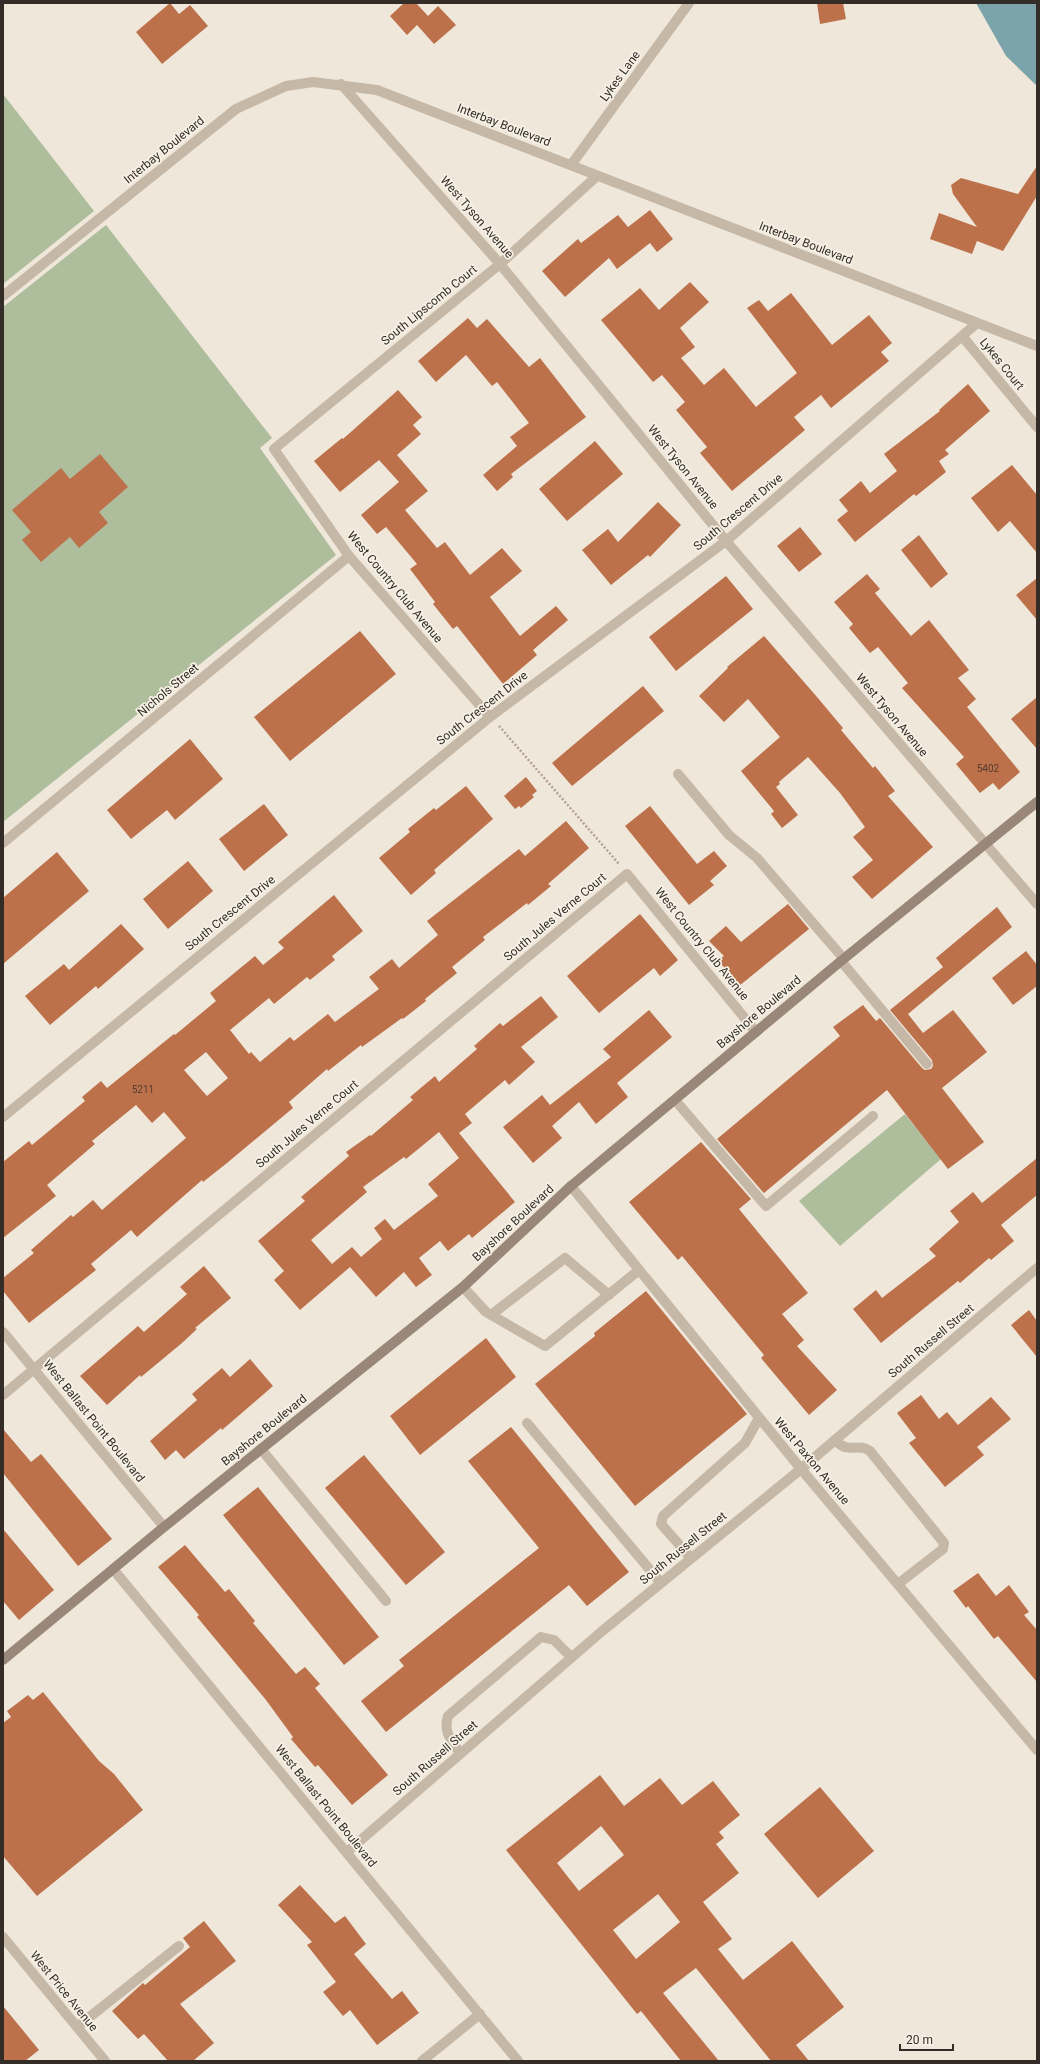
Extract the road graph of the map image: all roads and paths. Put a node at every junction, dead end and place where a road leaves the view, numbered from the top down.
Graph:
1 (689, 3) edge
2 (341, 84) junction
3 (571, 165) junction
4 (597, 176) junction
5 (500, 264) junction
6 (3, 296) edge
7 (977, 323) junction
8 (962, 336) junction
9 (1037, 346) edge
10 (1037, 427) edge
11 (274, 449) joint
12 (726, 541) junction
13 (349, 556) junction
14 (490, 716) junction
15 (678, 774) dead end
16 (1037, 802) edge
17 (3, 843) edge
18 (984, 844) junction
19 (627, 874) junction
20 (1037, 904) edge
21 (842, 960) junction
22 (756, 1032) junction
23 (926, 1064) dead end
24 (675, 1100) junction
25 (873, 1116) dead end
26 (3, 1117) edge
27 (571, 1186) junction
28 (1037, 1268) edge
29 (639, 1270) junction
30 (463, 1287) junction
31 (609, 1295) junction
32 (491, 1315) junction
33 (3, 1332) edge
34 (34, 1369) junction
35 (3, 1395) edge
36 (760, 1418) junction
37 (527, 1423) dead end
38 (835, 1440) junction
39 (261, 1449) junction
40 (801, 1469) junction
41 (164, 1527) junction
42 (691, 1558) junction
43 (113, 1569) junction
44 (661, 1583) junction
45 (898, 1584) junction
46 (386, 1601) dead end
47 (571, 1658) junction
48 (3, 1660) edge
49 (1037, 1750) edge
50 (460, 1753) junction
51 (347, 1852) junction
52 (3, 1937) edge
53 (178, 1946) dead end
54 (480, 2014) junction
55 (77, 2027) junction
56 (104, 2061) edge
57 (422, 2061) edge
58 (518, 2061) edge

1 - 3 street, Lykes Lane
2 - 3 street, Interbay Boulevard
2 - 5 street, West Tyson Avenue
2 - 6 street, Interbay Boulevard
3 - 4 street, Interbay Boulevard
4 - 5 street, South Lipscomb Court
4 - 7 street, Interbay Boulevard
5 - 11 street, South Lipscomb Court
5 - 12 street, West Tyson Avenue
7 - 8 street, South Crescent Drive
7 - 9 street, Interbay Boulevard
8 - 10 street, Lykes Court
8 - 12 street, South Crescent Drive
11 - 13 street, West Country Club Avenue
12 - 14 street, South Crescent Drive
12 - 18 street, West Tyson Avenue
13 - 14 street, West Country Club Avenue
13 - 17 street, Nichols Street
14 - 19 path
14 - 26 street, South Crescent Drive
15 - 21 street
16 - 18 street, Bayshore Boulevard
18 - 20 street, West Tyson Avenue
18 - 21 street, Bayshore Boulevard
19 - 22 street, West Country Club Avenue
19 - 34 street, South Jules Verne Court
21 - 22 street, Bayshore Boulevard
21 - 23 street
22 - 24 street, Bayshore Boulevard
24 - 25 street
24 - 27 street, Bayshore Boulevard
27 - 29 street, West Paxton Avenue
27 - 30 street, Bayshore Boulevard
28 - 38 street, South Russell Street
29 - 31 street
29 - 36 street, West Paxton Avenue
30 - 32 street
30 - 39 street, Bayshore Boulevard
31 - 32 street
31 - 32 street
33 - 34 street, West Ballast Point Boulevard
34 - 35 street, South Jules Verne Court
34 - 41 street, West Ballast Point Boulevard
36 - 40 street, West Paxton Avenue
36 - 42 street
37 - 44 street
38 - 40 street, South Russell Street
38 - 45 street
39 - 41 street, Bayshore Boulevard
39 - 46 street
40 - 42 street, South Russell Street
40 - 45 street, West Paxton Avenue
41 - 43 street, Bayshore Boulevard
42 - 44 street, South Russell Street
43 - 48 street, Bayshore Boulevard
43 - 51 street, West Ballast Point Boulevard
44 - 47 street, South Russell Street
45 - 49 street, West Paxton Avenue
47 - 50 street, South Russell Street
47 - 50 street
50 - 51 street, South Russell Street
51 - 54 street, West Ballast Point Boulevard
52 - 55 street, West Price Avenue
53 - 55 street
54 - 57 street
54 - 58 street, West Ballast Point Boulevard
55 - 56 street, West Price Avenue

